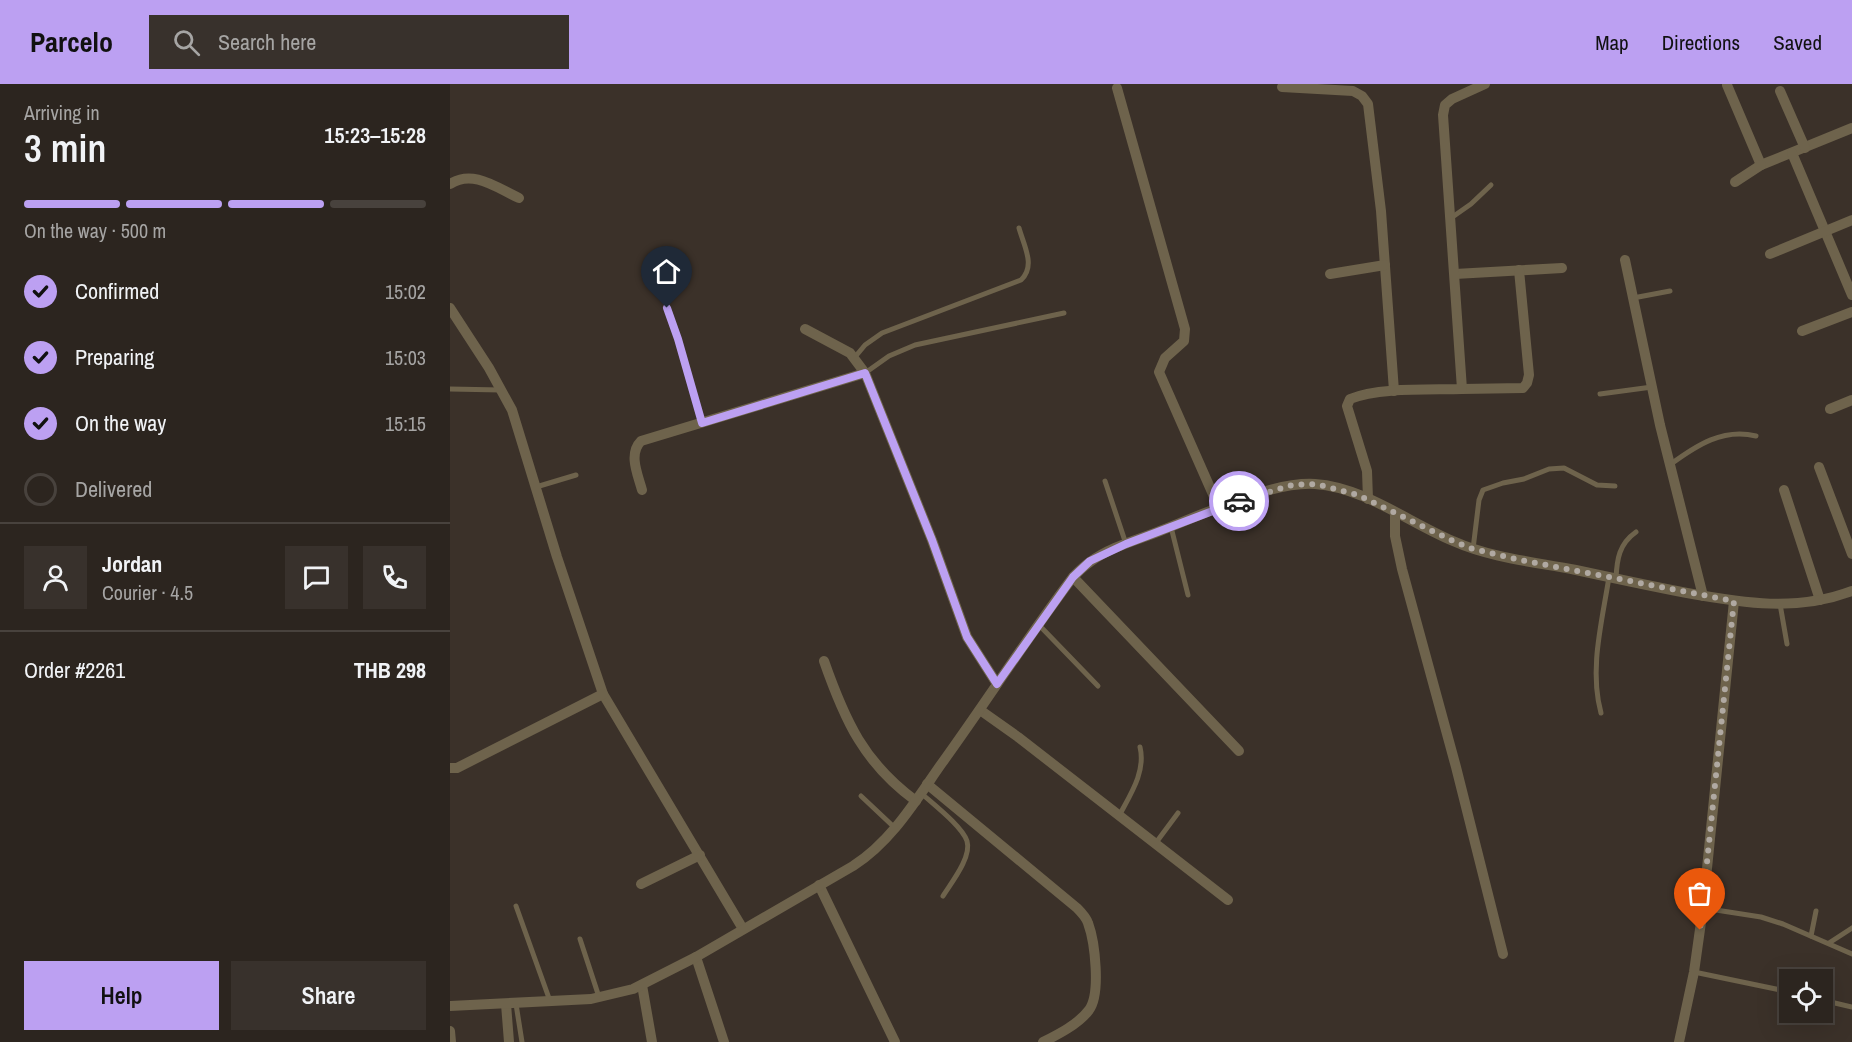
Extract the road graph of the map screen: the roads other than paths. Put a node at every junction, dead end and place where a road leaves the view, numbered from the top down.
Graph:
1 (1485, 84) edge
2 (1727, 85) edge
3 (1282, 87) dead end
4 (1117, 88) dead end
5 (1780, 91) dead end
6 (1852, 128) edge
7 (1805, 148) junction
8 (1792, 153) junction
9 (1761, 165) junction
10 (1735, 182) dead end
11 (450, 184) edge
12 (1491, 185) dead end
13 (519, 198) dead end
14 (1451, 218) junction
15 (1852, 220) edge
16 (1019, 228) dead end
17 (1825, 232) junction
18 (1770, 254) dead end
19 (1625, 260) dead end
20 (1385, 265) junction
21 (1562, 268) dead end
22 (1519, 270) junction
23 (1330, 274) dead end
24 (1455, 274) junction
25 (1670, 291) dead end
26 (1852, 295) edge
27 (1633, 298) junction
28 (450, 308) edge
29 (667, 308) dead end
30 (1852, 312) edge
31 (1064, 313) dead end
32 (805, 329) dead end
33 (1802, 331) dead end
34 (855, 357) junction
35 (865, 373) junction
36 (1652, 387) junction
37 (450, 389) edge
38 (1462, 389) junction
39 (501, 390) junction
40 (1394, 392) junction
41 (1600, 394) dead end
42 (1852, 400) edge
43 (1830, 409) dead end
44 (702, 423) junction
45 (1756, 436) dead end
46 (1670, 465) junction
47 (1819, 467) dead end
48 (576, 475) dead end
49 (1106, 481) dead end
50 (1614, 486) dead end
51 (536, 487) junction
52 (642, 490) dead end
53 (1784, 490) dead end
54 (1368, 499) junction
55 (1219, 508) junction
56 (1395, 513) junction
57 (1171, 526) junction
58 (1636, 532) dead end
59 (1126, 544) junction
60 (1473, 549) junction
61 (1852, 554) edge
62 (1073, 577) junction
63 (1612, 578) junction
64 (1852, 591) edge
65 (1188, 595) dead end
66 (1703, 596) junction
67 (1820, 600) junction
68 (1734, 601) junction
69 (1780, 604) junction
70 (1039, 625) junction
71 (1787, 644) dead end
72 (824, 661) dead end
73 (997, 684) junction
74 (1098, 686) dead end
75 (603, 694) junction
76 (980, 710) junction
77 (1601, 713) dead end
78 (1140, 747) dead end
79 (1239, 751) dead end
80 (450, 768) edge
81 (922, 793) junction
82 (861, 795) dead end
83 (1178, 813) dead end
84 (1119, 816) junction
85 (895, 828) junction
86 (1155, 844) junction
87 (700, 855) junction
88 (641, 884) dead end
89 (819, 885) junction
90 (943, 896) dead end
91 (1228, 900) dead end
92 (516, 906) dead end
93 (1703, 908) junction
94 (1816, 911) dead end
95 (1852, 928) edge
96 (743, 929) junction
97 (1811, 936) junction
98 (580, 939) dead end
99 (1829, 943) junction
100 (1503, 954) dead end
101 (1852, 954) edge
102 (696, 957) junction
103 (1694, 972) junction
104 (642, 985) junction
105 (1779, 990) edge
106 (599, 998) junction
107 (550, 1001) junction
108 (1833, 1003) edge
109 (511, 1004) junction
110 (450, 1006) edge
111 (1852, 1007) edge
112 (450, 1031) edge
113 (451, 1042) edge
114 (509, 1042) edge
115 (522, 1042) edge
116 (652, 1042) edge
117 (724, 1042) edge
118 (895, 1042) edge
119 (1042, 1042) edge
120 (1679, 1042) edge

1 - 14 street
2 - 9 street
3 - 20 street
4 - 55 street
5 - 7 street
6 - 7 street
7 - 8 street
8 - 9 street
8 - 17 street
9 - 10 street
11 - 13 street
12 - 14 lane
14 - 24 street
15 - 17 street
16 - 34 lane
17 - 18 street
17 - 26 street
19 - 27 street
20 - 23 street
20 - 40 street
21 - 22 street
22 - 24 street
22 - 38 street
24 - 38 street
25 - 27 lane
27 - 36 street
28 - 39 street
29 - 44 lane
30 - 33 street
31 - 35 lane
32 - 34 street
34 - 35 street
35 - 44 street
35 - 73 street
36 - 41 lane
36 - 46 street
37 - 39 lane
38 - 40 street
39 - 51 street
40 - 54 street
42 - 43 street
44 - 52 street
45 - 46 lane
46 - 66 street
47 - 61 street
48 - 51 lane
49 - 59 lane
50 - 60 lane
51 - 75 street
53 - 67 street
54 - 55 street
54 - 56 street
55 - 57 street
56 - 60 street
56 - 100 street
57 - 59 street
57 - 65 lane
58 - 63 lane
59 - 62 street
60 - 63 street
62 - 70 street
62 - 79 street
63 - 66 street
63 - 77 lane
64 - 67 street
66 - 68 street
67 - 69 street
68 - 69 street
68 - 93 street
69 - 71 lane
70 - 73 street
70 - 74 lane
72 - 81 street
73 - 76 street
75 - 80 street
75 - 87 street
76 - 81 street
76 - 84 street
78 - 84 lane
81 - 85 street
81 - 90 lane
81 - 119 street
82 - 85 lane
83 - 86 lane
84 - 86 street
85 - 89 street
86 - 91 street
87 - 88 street
87 - 96 street
89 - 96 street
89 - 118 street
92 - 107 lane
93 - 97 lane
93 - 103 street
94 - 97 lane
95 - 99 lane
96 - 102 street
97 - 99 lane
98 - 106 lane
99 - 101 lane
102 - 104 street
102 - 117 street
103 - 105 lane
103 - 120 street
104 - 106 street
104 - 116 street
106 - 107 street
107 - 109 street
108 - 111 lane
109 - 110 street
109 - 114 street
109 - 115 lane
112 - 113 street

